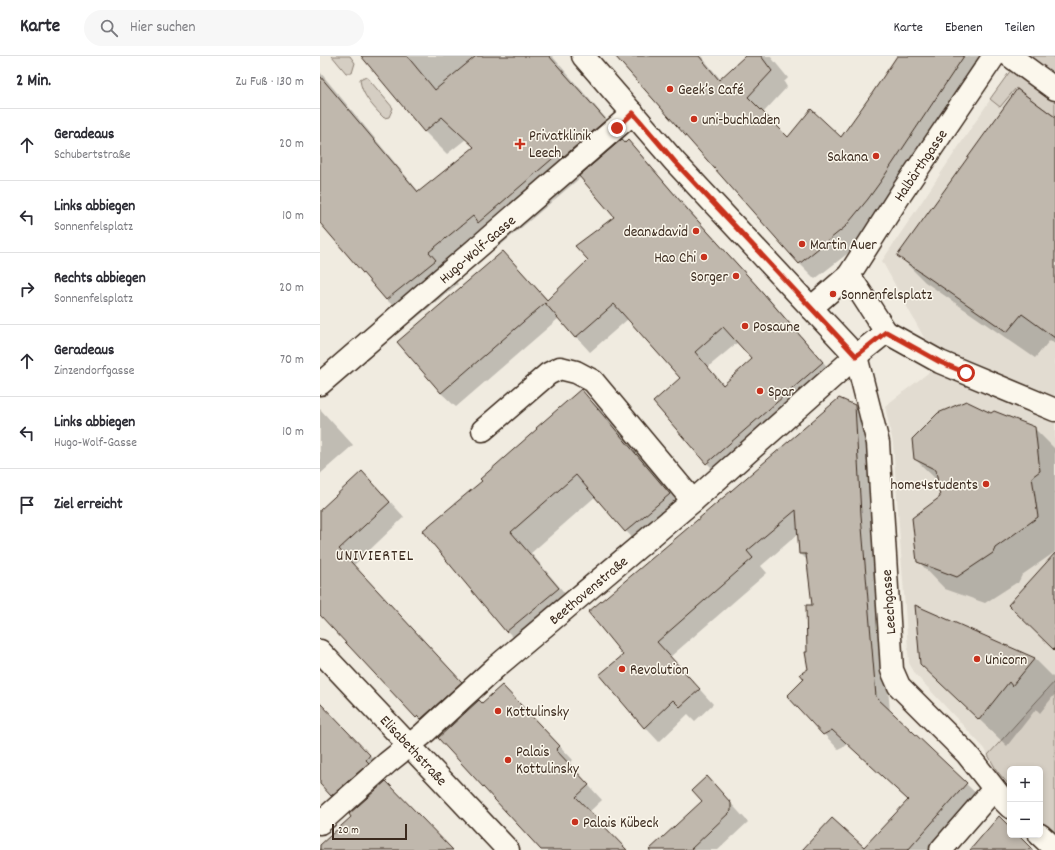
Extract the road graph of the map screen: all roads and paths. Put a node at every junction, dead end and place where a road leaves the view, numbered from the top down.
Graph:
1 (583, 56) edge
2 (994, 56) edge
3 (1010, 56) edge
4 (1055, 90) edge
5 (633, 113) junction
6 (849, 274) junction
7 (811, 308) junction
8 (886, 332) junction
9 (856, 356) junction
10 (320, 384) edge
11 (1055, 410) edge
12 (483, 430) dead end
13 (693, 501) junction
14 (320, 651) edge
15 (409, 745) junction
16 (994, 789) junction
17 (1007, 804) edge
18 (320, 823) edge
19 (1043, 838) edge
20 (1055, 849) edge
21 (508, 850) edge
22 (941, 850) edge

1 - 5 street
2 - 6 street, Halbärthgasse
3 - 4 street
5 - 7 street
5 - 10 street, Hugo-Wolf-Gasse
6 - 7 street
6 - 8 street
7 - 9 street
8 - 9 street
8 - 11 street
9 - 13 street, Beethovenstraße
9 - 16 street, Leechgasse
12 - 13 street
13 - 15 street, Beethovenstraße
14 - 15 street, Elisabethstraße
15 - 18 street, Beethovenstraße
15 - 21 street, Elisabethstraße
16 - 17 street, Leechgasse
16 - 22 street
19 - 20 street

